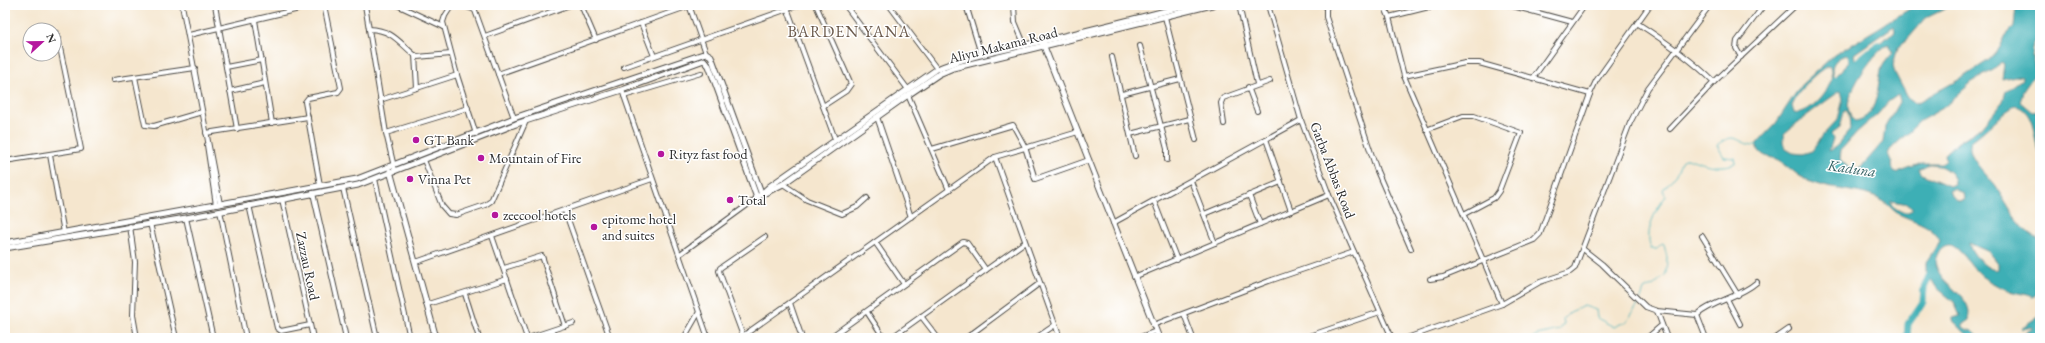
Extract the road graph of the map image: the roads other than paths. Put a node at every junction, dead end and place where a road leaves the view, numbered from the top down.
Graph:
1 (182, 5) edge
2 (215, 5) edge
3 (316, 5) edge
4 (324, 5) edge
5 (364, 5) edge
6 (397, 5) edge
7 (452, 5) edge
8 (461, 5) edge
9 (473, 5) edge
10 (570, 5) edge
11 (581, 5) edge
12 (799, 5) edge
13 (816, 5) edge
14 (845, 5) edge
15 (889, 5) edge
16 (966, 5) edge
17 (1014, 5) edge
18 (1189, 5) edge
19 (1212, 5) edge
20 (1239, 5) edge
21 (1268, 5) edge
22 (1328, 5) edge
23 (1384, 5) edge
24 (1437, 5) edge
25 (1509, 5) edge
26 (1585, 5) edge
27 (1650, 5) edge
28 (1710, 5) edge
29 (1764, 5) edge
30 (1796, 5) edge
31 (689, 6) edge
32 (1182, 6) edge
33 (787, 7) edge
34 (475, 10) junction
35 (1389, 17) junction
36 (1165, 18) junction
37 (255, 20) junction
38 (1572, 22) junction
39 (641, 23) junction
40 (1637, 23) junction
41 (444, 27) junction
42 (219, 28) junction
43 (369, 29) junction
44 (189, 35) junction
45 (485, 36) junction
46 (596, 40) junction
47 (701, 40) junction
48 (1043, 44) junction
49 (1025, 46) junction
50 (1140, 46) dead end
51 (1677, 49) junction
52 (706, 53) junction
53 (451, 54) junction
54 (981, 54) junction
55 (415, 55) junction
56 (654, 56) junction
57 (1112, 57) dead end
58 (1741, 57) junction
59 (62, 60) edge
60 (262, 60) junction
61 (226, 67) junction
62 (624, 67) dead end
63 (195, 68) junction
64 (937, 69) junction
65 (701, 73) dead end
66 (498, 74) junction
67 (457, 75) junction
68 (1404, 76) junction
69 (135, 77) junction
70 (1533, 78) junction
71 (1180, 79) junction
72 (113, 80) dead end
73 (1270, 81) dead end
74 (1714, 82) junction
75 (266, 83) junction
76 (1257, 84) junction
77 (1151, 87) junction
78 (1248, 87) junction
79 (417, 88) junction
80 (907, 88) junction
81 (622, 90) junction
82 (230, 91) junction
83 (587, 94) junction
84 (1122, 94) junction
85 (1590, 94) junction
86 (908, 95) junction
87 (624, 96) junction
88 (724, 99) junction
89 (380, 100) junction
90 (590, 100) junction
91 (823, 106) junction
92 (468, 108) junction
93 (1257, 111) dead end
94 (202, 112) junction
95 (308, 117) junction
96 (877, 117) junction
97 (514, 118) junction
98 (1190, 119) junction
99 (1301, 120) junction
100 (526, 122) junction
101 (272, 123) junction
102 (1224, 124) dead end
103 (1161, 126) junction
104 (237, 129) junction
105 (1670, 129) dead end
106 (1426, 130) junction
107 (1078, 132) junction
108 (206, 133) junction
109 (386, 134) junction
110 (476, 134) junction
111 (1130, 134) junction
112 (835, 139) junction
113 (1196, 140) dead end
114 (1266, 140) junction
115 (1025, 147) junction
116 (932, 149) junction
117 (50, 155) junction
118 (1135, 156) dead end
119 (996, 157) junction
120 (424, 160) junction
121 (1089, 160) junction
122 (1167, 160) dead end
123 (5, 161) edge
124 (392, 166) junction
125 (393, 172) junction
126 (375, 179) junction
127 (652, 180) junction
128 (1191, 181) junction
129 (1281, 182) junction
130 (783, 184) junction
131 (320, 185) junction
132 (343, 188) junction
133 (949, 190) junction
134 (313, 193) junction
135 (1249, 195) junction
136 (1329, 195) junction
137 (760, 196) junction
138 (867, 198) dead end
139 (282, 199) junction
140 (1154, 201) junction
141 (218, 204) junction
142 (249, 205) junction
143 (220, 211) junction
144 (565, 211) junction
145 (1291, 211) junction
146 (1204, 214) junction
147 (1464, 214) junction
148 (166, 215) junction
149 (911, 217) junction
150 (186, 218) junction
151 (167, 221) junction
152 (150, 223) junction
153 (1113, 223) junction
154 (1260, 224) junction
155 (130, 226) junction
156 (64, 233) junction
157 (492, 236) junction
158 (1702, 236) dead end
159 (765, 237) dead end
160 (875, 242) junction
161 (1025, 242) junction
162 (5, 243) edge
163 (1215, 243) junction
164 (5, 248) edge
165 (1411, 249) dead end
166 (1583, 249) junction
167 (1354, 252) junction
168 (680, 254) junction
169 (1177, 260) junction
170 (1483, 261) junction
171 (416, 262) junction
172 (504, 268) junction
173 (986, 270) junction
174 (1134, 277) junction
175 (507, 279) junction
176 (1430, 279) dead end
177 (1756, 282) dead end
178 (904, 284) junction
179 (1040, 284) junction
180 (465, 294) junction
181 (1738, 295) junction
182 (1727, 299) junction
183 (790, 303) junction
184 (428, 304) junction
185 (1502, 304) junction
186 (1657, 311) junction
187 (699, 312) junction
188 (867, 312) junction
189 (1380, 312) junction
190 (1184, 314) junction
191 (1696, 315) junction
192 (922, 316) junction
193 (573, 323) dead end
194 (1740, 324) dead end
195 (310, 325) junction
196 (1055, 325) junction
197 (1153, 325) junction
198 (1662, 325) junction
199 (566, 326) junction
200 (1788, 329) dead end
201 (1156, 331) junction
202 (436, 336) edge
203 (748, 336) edge
204 (742, 337) edge
205 (1778, 337) edge
206 (137, 338) edge
207 (176, 338) edge
208 (213, 338) edge
209 (246, 338) edge
210 (313, 338) edge
211 (346, 338) edge
212 (377, 338) edge
213 (410, 338) edge
214 (418, 338) edge
215 (478, 338) edge
216 (527, 338) edge
217 (610, 338) edge
218 (684, 338) edge
219 (708, 338) edge
220 (802, 338) edge
221 (829, 338) edge
222 (884, 338) edge
223 (890, 338) edge
224 (938, 338) edge
225 (966, 338) edge
226 (1036, 338) edge
227 (1060, 338) edge
228 (1138, 338) edge
229 (1159, 338) edge
230 (1194, 338) edge
231 (1303, 338) edge
232 (1392, 338) edge
233 (1407, 338) edge
234 (1585, 338) edge
235 (1597, 338) edge
236 (1647, 338) edge
237 (1668, 338) edge
238 (1706, 338) edge

1 - 44 street
2 - 42 street
3 - 37 street
4 - 95 street
5 - 43 street
6 - 41 street
7 - 41 street
8 - 34 street
9 - 34 street
10 - 45 street
11 - 46 street
12 - 33 street
13 - 91 street
14 - 80 street
15 - 64 street
16 - 54 street
17 - 49 street
18 - 32 street, Aliyu Makama Road
19 - 36 street, Aliyu Makama Road
20 - 76 street
21 - 99 street, Garba Abbas Road
22 - 165 street
23 - 35 street
24 - 35 street
25 - 38 street
26 - 38 street
27 - 40 street
28 - 51 street
29 - 58 street
30 - 58 street
31 - 39 street
31 - 47 street
32 - 48 street, Aliyu Makama Road
33 - 47 street
33 - 91 street
34 - 45 street
35 - 68 street
36 - 48 street, Aliyu Makama Road
36 - 71 street
37 - 42 street
37 - 60 street
38 - 70 street
39 - 46 street
39 - 56 street
40 - 51 street
40 - 85 street
41 - 53 street
42 - 44 street
42 - 61 street
43 - 55 street
43 - 89 street
44 - 63 street
45 - 66 street
46 - 66 street
47 - 52 street
47 - 56 street
48 - 49 street, Aliyu Makama Road
48 - 86 street, Aliyu Makama Road
48 - 107 street
49 - 54 street, Aliyu Makama Road
50 - 77 street
51 - 74 street
51 - 166 street
52 - 83 street
52 - 88 street
53 - 55 street
53 - 67 street
54 - 64 street, Aliyu Makama Road
55 - 79 street
56 - 62 street
57 - 84 street
58 - 74 street
59 - 117 street
60 - 61 street
60 - 75 street
61 - 82 street
63 - 69 street
63 - 94 street
64 - 80 street, Aliyu Makama Road
65 - 87 street
66 - 97 street
67 - 79 street
67 - 92 street
68 - 70 street
68 - 106 street
69 - 72 street
69 - 94 street
70 - 85 street
71 - 77 street
71 - 98 street
73 - 76 street
74 - 105 street
75 - 82 street
75 - 101 street
76 - 78 street
77 - 84 street
77 - 103 street
78 - 93 street
78 - 102 street
79 - 89 street
80 - 112 street, Aliyu Makama Road
81 - 87 street
81 - 88 street
81 - 90 street
82 - 104 street
83 - 90 street
83 - 97 street
84 - 111 street
85 - 170 street
86 - 96 street, Aliyu Makama Road
86 - 116 street
87 - 127 street
88 - 137 street
89 - 109 street
90 - 100 street
91 - 112 street
92 - 109 street
92 - 110 street
94 - 108 street
95 - 101 street
95 - 131 street
96 - 130 street, Aliyu Makama Road
96 - 149 street
97 - 110 street
98 - 103 street
98 - 113 street
99 - 114 street
99 - 136 street, Garba Abbas Road
100 - 120 street
100 - 120 street
101 - 104 street
103 - 111 street
103 - 122 street
104 - 108 street
106 - 147 street
106 - 147 street
107 - 115 street
107 - 121 street
108 - 141 street
109 - 124 street
110 - 124 street
111 - 118 street
112 - 137 street, Aliyu Makama Road
114 - 128 street
114 - 129 street
115 - 116 street
115 - 119 street
115 - 121 street
116 - 133 street
117 - 123 street
117 - 156 street
119 - 133 street
119 - 161 street
120 - 125 street
121 - 153 street
124 - 125 street
124 - 131 street
125 - 126 street
125 - 171 street
126 - 132 street
126 - 213 street
127 - 144 street
127 - 168 street
128 - 140 street
128 - 146 street
129 - 135 street
129 - 145 street
130 - 137 street, Aliyu Makama Road
130 - 138 street
131 - 141 street
132 - 134 street
132 - 212 street
133 - 149 street
134 - 139 street
134 - 211 street
135 - 146 street
135 - 154 street
136 - 145 street
136 - 167 street, Garba Abbas Road
137 - 168 street
139 - 142 street
139 - 195 street, Zazzau Road
140 - 153 street
140 - 169 street
141 - 148 street
142 - 143 street
142 - 195 street
143 - 150 street
143 - 209 street
144 - 157 street
144 - 217 street
145 - 154 street
146 - 163 street
147 - 170 street
148 - 151 street
148 - 156 street
149 - 160 street
150 - 151 street
150 - 208 street
151 - 152 street
152 - 155 street
152 - 207 street
153 - 174 street
154 - 163 street
155 - 164 street
155 - 206 street
156 - 162 street
157 - 171 street
157 - 172 street
158 - 181 street
159 - 204 street
160 - 178 street
160 - 183 street
161 - 173 street
161 - 179 street
163 - 169 street
166 - 185 street
166 - 186 street
167 - 189 street, Garba Abbas Road
167 - 190 street
168 - 187 street
169 - 174 street
170 - 176 street
170 - 185 street
171 - 184 street
172 - 175 street
172 - 199 street
173 - 178 street
173 - 192 street
174 - 197 street
175 - 180 street
175 - 216 street
177 - 181 street
178 - 188 street
179 - 196 street
179 - 225 street
180 - 184 street
180 - 215 street
181 - 182 street
182 - 191 street
182 - 194 street
183 - 203 street
183 - 220 street
184 - 202 street
185 - 233 street
186 - 191 street
186 - 198 street
187 - 218 street
187 - 219 street
188 - 221 street
188 - 222 street
189 - 231 street
189 - 232 street, Garba Abbas Road
190 - 197 street
190 - 230 street
191 - 238 street
192 - 223 street
192 - 224 street
193 - 199 street
195 - 210 street, Zazzau Road
196 - 226 street
196 - 227 street
197 - 201 street
198 - 236 street
198 - 237 street
199 - 216 street
200 - 205 street
201 - 228 street
201 - 229 street
202 - 214 street
203 - 204 street
234 - 235 street

